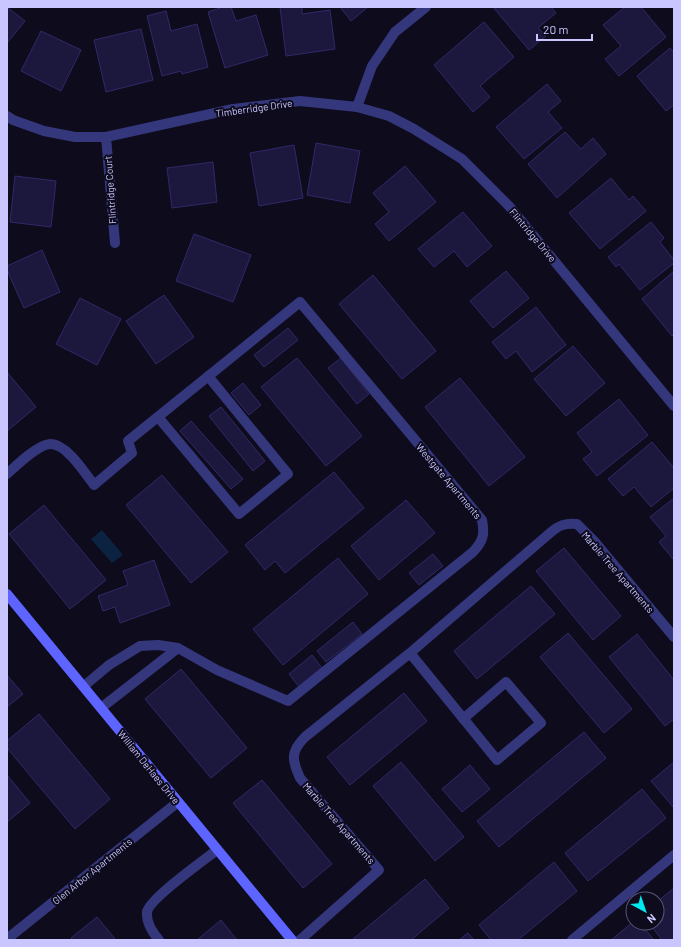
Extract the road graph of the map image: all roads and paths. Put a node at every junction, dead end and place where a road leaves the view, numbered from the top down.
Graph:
1 (426, 7) edge
2 (357, 108) junction
3 (7, 116) edge
4 (106, 137) junction
5 (115, 243) dead end
6 (208, 376) junction
7 (674, 406) edge
8 (158, 416) junction
9 (7, 474) edge
10 (7, 594) edge
11 (674, 637) edge
12 (178, 648) junction
13 (410, 653) junction
14 (84, 686) junction
15 (101, 708) junction
16 (463, 719) junction
17 (178, 802) junction
18 (217, 850) junction
19 (674, 855) edge
20 (7, 939) edge
21 (159, 940) edge
22 (292, 940) edge
23 (300, 940) edge
24 (572, 940) edge

1 - 2 street
2 - 4 street, Timberridge Drive
2 - 7 street, Flintridge Drive
3 - 4 street, Timberridge Drive
4 - 5 street, Flintridge Court
6 - 8 street, Westgate Apartments
6 - 8 street
6 - 12 street, Westgate Apartments
8 - 9 street, Westgate Apartments
10 - 14 street, William DeHaes Drive
11 - 13 street, Marble Tree Apartments
12 - 14 street, Westgate Apartments
12 - 15 street
13 - 16 street
13 - 23 street, Marble Tree Apartments
14 - 15 street, William DeHaes Drive
15 - 17 street, William DeHaes Drive
16 - 16 street
17 - 18 street, William DeHaes Drive
17 - 20 street, Glen Arbor Apartments
18 - 21 street
18 - 22 street, William DeHaes Drive
19 - 24 street

